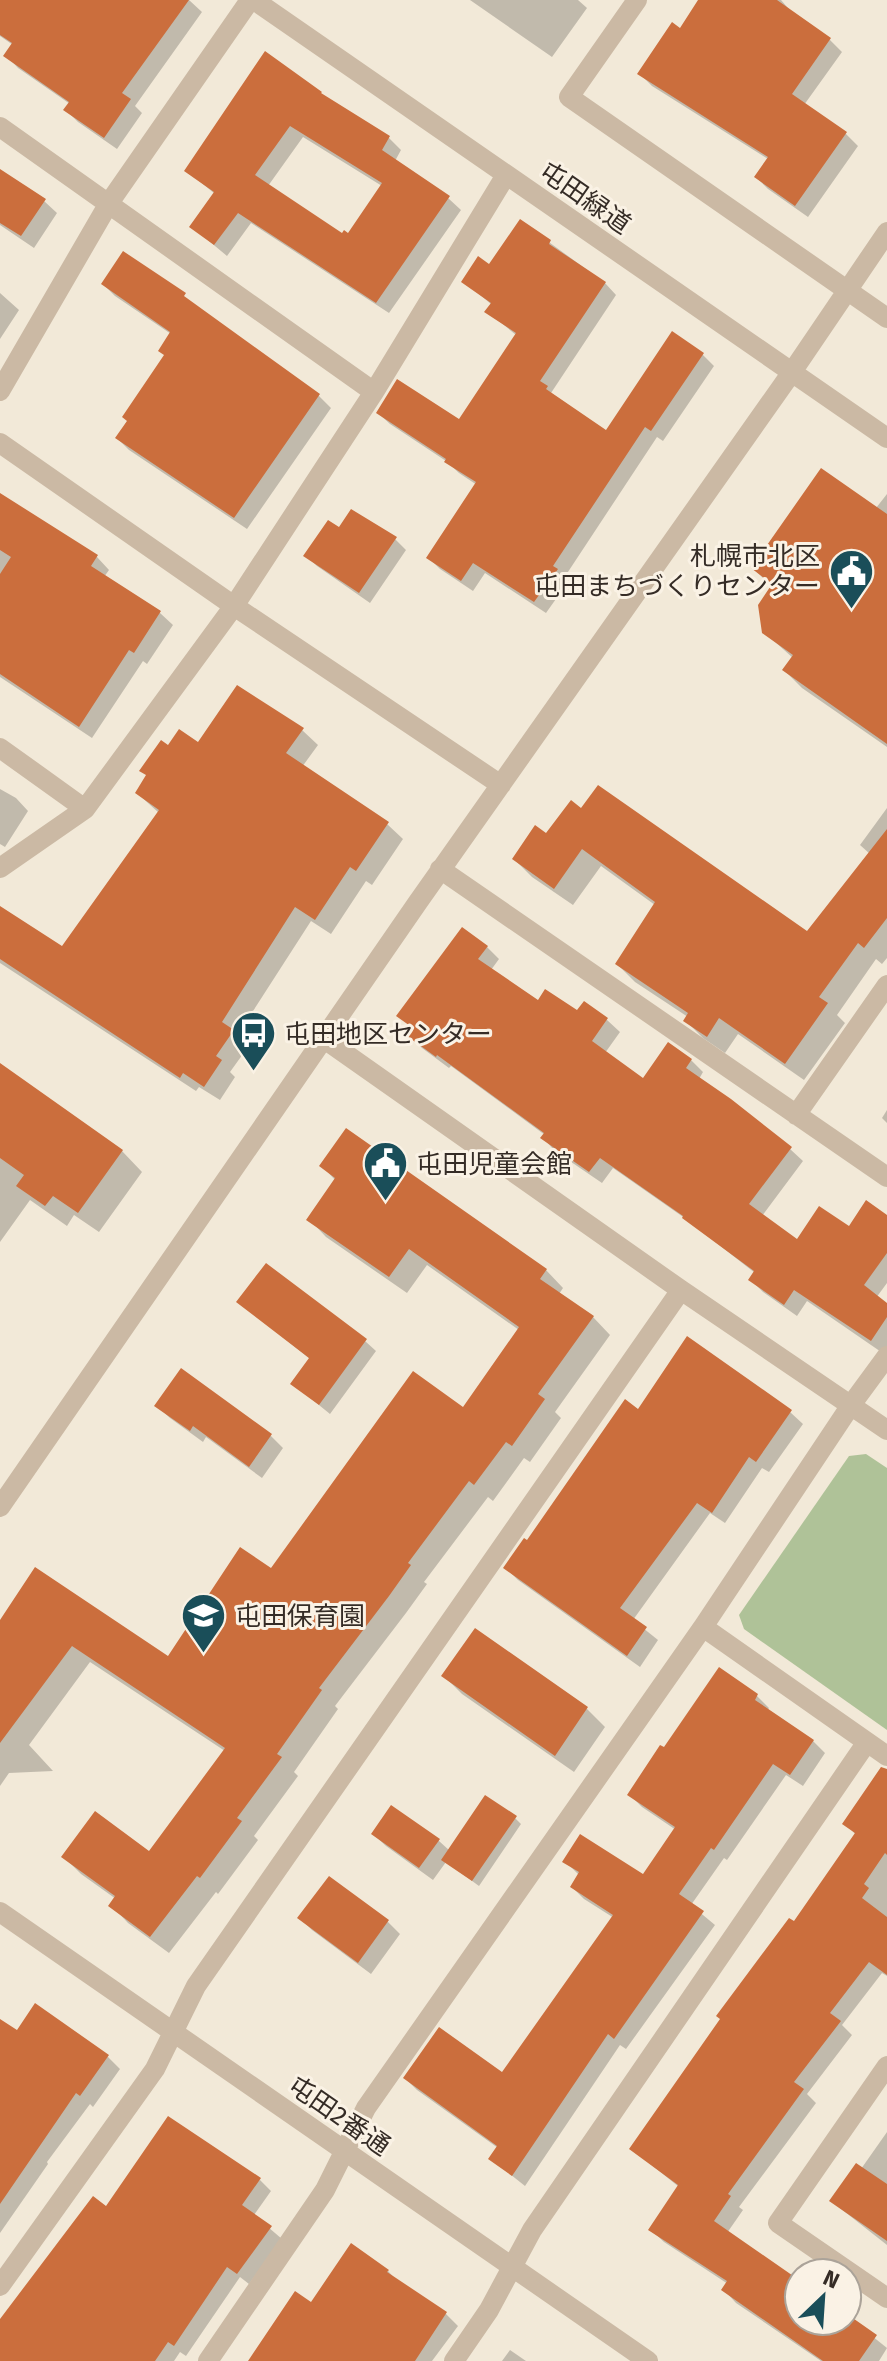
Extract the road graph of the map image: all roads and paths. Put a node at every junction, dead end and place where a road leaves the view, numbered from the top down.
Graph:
1 (252, 0) edge
2 (637, 0) edge
3 (0, 127) edge
4 (506, 175) junction
5 (109, 203) junction
6 (887, 232) edge
7 (847, 291) junction
8 (887, 318) edge
9 (792, 372) junction
10 (0, 391) edge
11 (374, 392) junction
12 (887, 438) edge
13 (0, 443) edge
14 (234, 606) junction
15 (0, 748) edge
16 (501, 785) junction
17 (85, 809) junction
18 (0, 868) edge
19 (440, 869) junction
20 (887, 985) edge
21 (323, 1038) junction
22 (796, 1115) junction
23 (887, 1177) edge
24 (681, 1290) junction
25 (887, 1356) edge
26 (851, 1405) junction
27 (887, 1430) edge
28 (0, 1507) edge
29 (703, 1627) junction
30 (867, 1742) junction
31 (887, 1756) edge
32 (1, 1915) edge
33 (173, 2033) junction
34 (887, 2066) edge
35 (345, 2152) junction
36 (511, 2266) junction
37 (0, 2286) edge
38 (887, 2298) edge
39 (208, 2361) edge
40 (454, 2361) edge
41 (648, 2361) edge

1 - 4 street, 屯田緑道
1 - 5 street
2 - 7 street
3 - 5 street
4 - 9 street, 屯田緑道
4 - 11 street
5 - 10 street
5 - 11 street
6 - 7 street
7 - 8 street
7 - 9 street
9 - 12 street, 屯田緑道
9 - 16 street
11 - 14 street
13 - 14 street
14 - 16 street
14 - 17 street
15 - 17 street
16 - 19 street
17 - 18 street
19 - 21 street
19 - 22 street
20 - 22 street
21 - 24 street
21 - 28 street
22 - 23 street
24 - 26 street
24 - 33 street
25 - 26 street
26 - 27 street
26 - 29 street
29 - 30 street
29 - 35 street
30 - 31 street
30 - 36 street
32 - 33 street, 屯田2番通
33 - 35 street, 屯田2番通
33 - 37 street
34 - 38 street
35 - 36 street, 屯田2番通
35 - 39 street
36 - 40 street
36 - 41 street, 屯田2番通

